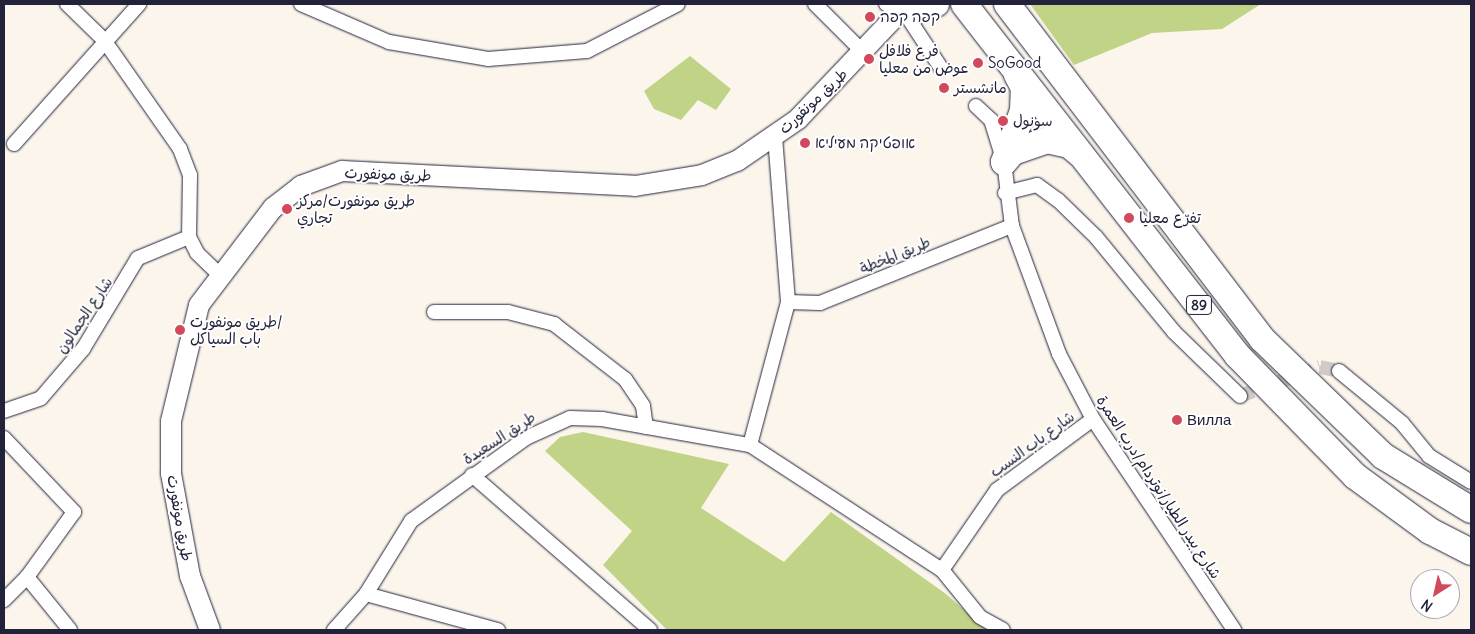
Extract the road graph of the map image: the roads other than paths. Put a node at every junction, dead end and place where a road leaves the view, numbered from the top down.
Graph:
1 (67, 4) edge
2 (139, 4) edge
3 (300, 4) edge
4 (678, 4) edge
5 (815, 4) edge
6 (1009, 6) edge
7 (962, 7) edge
8 (911, 8) edge
9 (104, 40) junction
10 (863, 52) junction
11 (1010, 61) junction
12 (940, 68) dead end
13 (976, 106) dead end
14 (775, 136) junction
15 (14, 144) dead end
16 (1086, 159) junction
17 (1004, 162) junction
18 (1005, 193) junction
19 (1012, 226) junction
20 (189, 237) junction
21 (219, 274) junction
22 (788, 302) junction
23 (434, 312) dead end
24 (1339, 371) tunnel mouth
25 (1240, 396) dead end
26 (4, 412) edge
27 (1093, 420) junction
28 (646, 427) junction
29 (4, 438) edge
30 (750, 445) junction
31 (472, 475) junction
32 (1471, 482) edge
33 (1471, 510) edge
34 (1471, 552) edge
35 (942, 570) junction
36 (27, 577) junction
37 (366, 594) junction
38 (4, 600) edge
39 (70, 630) edge
40 (210, 630) edge
41 (334, 630) edge
42 (498, 630) edge
43 (650, 630) edge
44 (1003, 630) edge
45 (1234, 630) edge

1 - 9 street
2 - 9 street
3 - 4 street
5 - 10 street
6 - 33 highway, 89
7 - 11 highway, 89
8 - 10 main road, طريق مونفورت
8 - 12 street
9 - 15 street
9 - 20 street
10 - 14 main road, طريق مونفورت
11 - 16 highway, 89
11 - 17 highway
13 - 17 street, شارع بيدر الطيار/نوتردام/درب العمرة
14 - 21 main road, طريق مونفورت
14 - 22 street
16 - 17 highway
16 - 34 highway, 89
17 - 18 street, شارع بيدر الطيار/نوتردام/درب العمرة
18 - 19 street, شارع بيدر الطيار/نوتردام/درب العمرة
18 - 25 street
19 - 22 street, طريق المخطة
19 - 27 street, شارع بيدر الطيار/نوتردام/درب العمرة
20 - 21 street
20 - 26 street, شارع الجمالون
21 - 40 main road, طريق مونفورت
22 - 30 street
23 - 28 street
24 - 32 street
27 - 35 street, شارع باب النسب
27 - 45 street, شارع بيدر الطيار/نوتردام/درب العمرة
28 - 30 street, طريق السعيدة
28 - 31 street, طريق السعيدة
29 - 36 street
30 - 35 street, طريق السعيدة
31 - 37 street, طريق السعيدة
31 - 43 street
35 - 44 street, طريق السعيدة
36 - 38 street
36 - 39 street
37 - 41 street, طريق السعيدة
37 - 42 street

